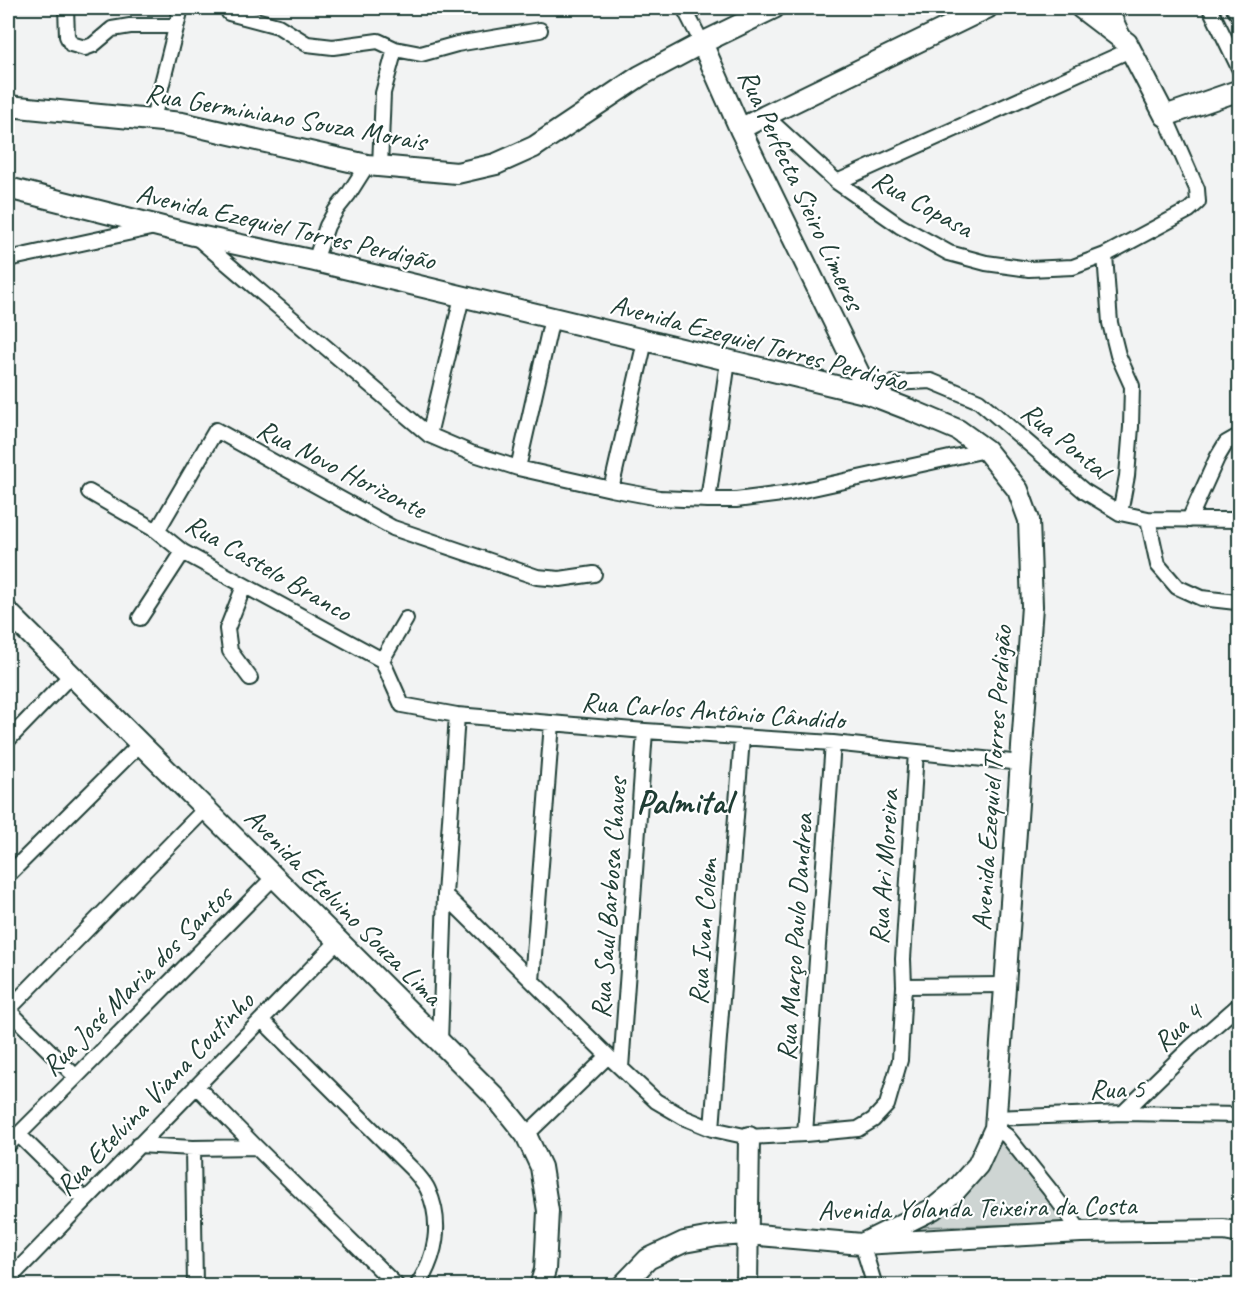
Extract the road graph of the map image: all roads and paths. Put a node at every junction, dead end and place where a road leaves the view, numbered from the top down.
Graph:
1 (66, 8) edge
2 (181, 8) edge
3 (684, 8) edge
4 (774, 8) edge
5 (987, 8) edge
6 (1081, 8) edge
7 (1110, 8) edge
8 (1210, 8) edge
9 (1237, 8) edge
10 (1239, 12) edge
11 (229, 13) dead end
12 (176, 26) junction
13 (540, 30) dead end
14 (702, 43) junction
15 (1128, 47) junction
16 (395, 50) junction
17 (1239, 69) edge
18 (1239, 90) edge
19 (8, 106) edge
20 (765, 116) junction
21 (1165, 116) junction
22 (153, 119) junction
23 (740, 129) junction
24 (374, 166) junction
25 (837, 182) junction
26 (8, 188) edge
27 (157, 226) junction
28 (194, 235) junction
29 (1105, 255) junction
30 (8, 260) edge
31 (315, 261) junction
32 (462, 297) junction
33 (552, 318) junction
34 (645, 341) junction
35 (728, 361) junction
36 (869, 394) junction
37 (429, 435) junction
38 (1239, 435) edge
39 (986, 450) junction
40 (518, 468) junction
41 (611, 489) junction
42 (89, 492) dead end
43 (708, 500) junction
44 (1120, 513) junction
45 (1148, 519) junction
46 (1189, 520) junction
47 (1239, 520) edge
48 (157, 531) junction
49 (183, 552) junction
50 (594, 574) dead end
51 (244, 586) junction
52 (1239, 604) edge
53 (8, 612) edge
54 (140, 618) dead end
55 (406, 618) dead end
56 (382, 660) junction
57 (71, 675) junction
58 (250, 678) dead end
59 (457, 715) junction
60 (552, 723) junction
61 (645, 731) junction
62 (742, 738) junction
63 (8, 740) edge
64 (834, 743) junction
65 (140, 744) junction
66 (916, 752) junction
67 (1021, 762) junction
68 (205, 808) junction
69 (8, 875) edge
70 (274, 877) junction
71 (445, 895) junction
72 (338, 941) junction
73 (532, 981) junction
74 (1004, 985) junction
75 (904, 986) junction
76 (1239, 1004) edge
77 (8, 1010) edge
78 (262, 1020) junction
79 (440, 1042) junction
80 (608, 1056) junction
81 (621, 1068) junction
82 (76, 1077) junction
83 (196, 1086) junction
84 (1123, 1113) junction
85 (1239, 1115) edge
86 (995, 1123) junction
87 (712, 1129) junction
88 (805, 1134) junction
89 (526, 1135) junction
90 (749, 1137) junction
91 (13, 1139) edge
92 (138, 1145) junction
93 (256, 1147) junction
94 (192, 1148) junction
95 (85, 1200) junction
96 (1081, 1232) junction
97 (1239, 1233) edge
98 (747, 1234) junction
99 (862, 1244) junction
100 (8, 1280) edge
101 (195, 1286) edge
102 (397, 1286) edge
103 (417, 1286) edge
104 (540, 1286) edge
105 (622, 1286) edge
106 (747, 1286) edge
107 (875, 1286) edge

1 - 12 street
2 - 12 street
3 - 14 street, Rua Perfecta Sieiro Limeres
4 - 14 street, Rua Germiniano Souza Morais
5 - 20 street
6 - 15 street
7 - 15 street
8 - 17 street
9 - 10 street
11 - 16 street
12 - 22 street
13 - 16 street
14 - 23 street, Rua Perfecta Sieiro Limeres
14 - 24 street, Rua Germiniano Souza Morais
15 - 21 street
15 - 25 street
16 - 24 street
18 - 21 street
19 - 22 street, Rua Germiniano Souza Morais
20 - 23 street
20 - 25 street, Rua Copasa
21 - 29 street, Rua Copasa
22 - 24 street, Rua Germiniano Souza Morais
23 - 36 street, Rua Perfecta Sieiro Limeres
24 - 31 street
25 - 29 street, Rua Copasa
26 - 27 street, Avenida Ezequiel Torres Perdigão
27 - 28 street, Avenida Ezequiel Torres Perdigão
27 - 30 street
28 - 31 street, Avenida Ezequiel Torres Perdigão
28 - 37 street
29 - 44 street
31 - 32 street, Avenida Ezequiel Torres Perdigão
32 - 33 street, Avenida Ezequiel Torres Perdigão
32 - 37 street
33 - 34 street, Avenida Ezequiel Torres Perdigão
33 - 40 street
34 - 35 street, Avenida Ezequiel Torres Perdigão
34 - 41 street
35 - 36 street, Avenida Ezequiel Torres Perdigão
35 - 43 street
36 - 39 street, Avenida Ezequiel Torres Perdigão
36 - 44 street, Rua Pontal
37 - 40 street
38 - 46 street
39 - 43 street
39 - 67 street, Avenida Ezequiel Torres Perdigão
40 - 41 street
41 - 43 street
42 - 48 street, Rua Castelo Branco
44 - 45 street, Rua Pontal
45 - 46 street, Rua Pontal
45 - 52 street
46 - 47 street, Rua Pontal
48 - 49 street, Rua Castelo Branco
48 - 50 street, Rua Novo Horizonte
49 - 51 street, Rua Castelo Branco
49 - 54 street
51 - 56 street, Rua Castelo Branco
51 - 58 street
53 - 57 street, Avenida Etelvino Souza Lima
55 - 56 street
56 - 59 street, Rua Carlos Antônio Cândido
57 - 63 street
57 - 65 street, Avenida Etelvino Souza Lima
59 - 60 street, Rua Carlos Antônio Cândido
59 - 71 street
60 - 61 street, Rua Carlos Antônio Cândido
60 - 73 street
61 - 62 street, Rua Carlos Antônio Cândido
61 - 81 street, Rua Saul Barbosa Chaves
62 - 64 street, Rua Carlos Antônio Cândido
62 - 87 street, Rua Ivan Colem
64 - 66 street, Rua Carlos Antônio Cândido
64 - 88 street, Rua Março Paulo Dandrea
65 - 68 street, Avenida Etelvino Souza Lima
65 - 69 street
66 - 67 street, Rua Carlos Antônio Cândido
66 - 75 street, Rua Ari Moreira
67 - 74 street, Avenida Ezequiel Torres Perdigão
68 - 70 street, Avenida Etelvino Souza Lima
68 - 77 street
70 - 72 street, Avenida Etelvino Souza Lima
70 - 82 street, Rua José Maria dos Santos
71 - 73 street, Rua Ari Moreira
71 - 79 street
72 - 78 street, Rua Etelvina Viana Coutinho
72 - 79 street, Avenida Etelvino Souza Lima
73 - 80 street, Rua Ari Moreira
74 - 75 street, Rua Ari Moreira
74 - 86 street, Avenida Ezequiel Torres Perdigão
75 - 88 street, Rua Ari Moreira
76 - 84 street, Rua 4
77 - 82 street
78 - 83 street, Rua Etelvina Viana Coutinho
78 - 103 street
79 - 89 street, Avenida Etelvino Souza Lima
80 - 81 street, Rua Ari Moreira
80 - 89 street
81 - 87 street, Rua Ari Moreira
82 - 91 street, Rua José Maria dos Santos
83 - 92 street, Rua Etelvina Viana Coutinho
83 - 93 street
84 - 85 street, Rua 5
84 - 86 street, Rua 5
86 - 96 street
86 - 99 street, Avenida Ezequiel Torres Perdigão
87 - 90 street, Rua Ari Moreira
88 - 90 street, Rua Ari Moreira
89 - 104 street, Avenida Etelvino Souza Lima
90 - 98 street
91 - 95 street
92 - 94 street
92 - 95 street, Rua Etelvina Viana Coutinho
93 - 94 street
93 - 102 street
94 - 101 street
95 - 100 street, Rua Etelvina Viana Coutinho
96 - 97 street, Avenida Yolanda Teixeira da Costa
96 - 99 street, Avenida Yolanda Teixeira da Costa
98 - 99 street, Avenida Yolanda Teixeira da Costa
98 - 105 street, Avenida Yolanda Teixeira da Costa
98 - 106 street
99 - 107 street

